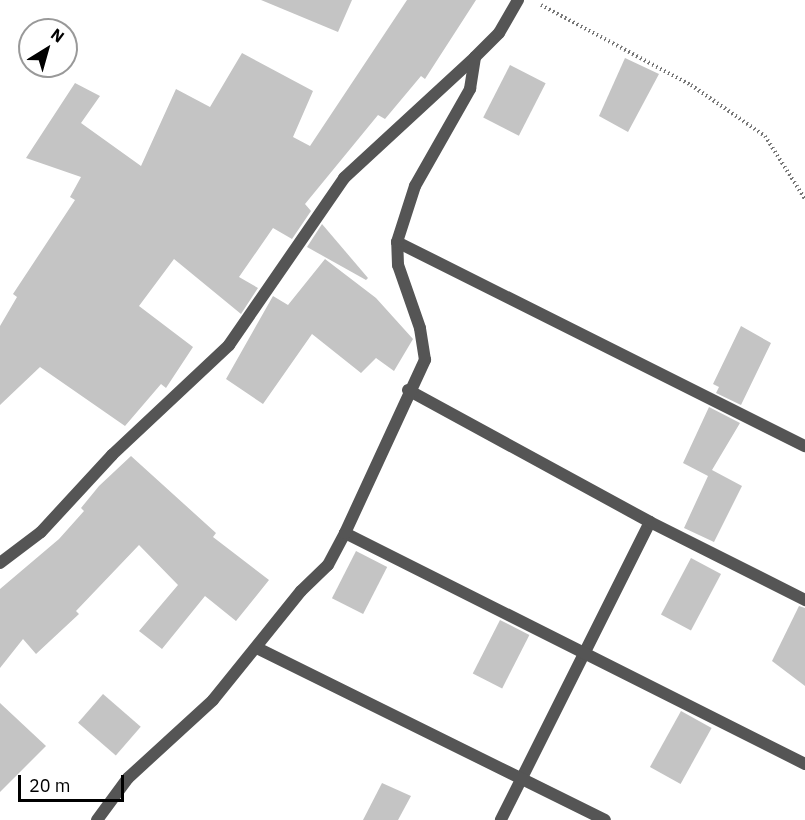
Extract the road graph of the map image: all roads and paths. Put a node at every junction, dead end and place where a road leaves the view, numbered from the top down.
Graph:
1 (518, 0) edge
2 (532, 0) edge
3 (476, 57) junction
4 (805, 199) edge
5 (397, 242) junction
6 (408, 390) junction
7 (805, 446) edge
8 (651, 522) junction
9 (345, 533) junction
10 (0, 563) edge
11 (805, 600) edge
12 (256, 648) junction
13 (583, 651) junction
14 (805, 764) edge
15 (524, 779) junction
16 (97, 820) edge
17 (501, 820) edge
18 (605, 820) edge

1 - 3 street
2 - 4 path
3 - 5 street
3 - 10 street
5 - 6 street
5 - 7 street
6 - 8 street
6 - 9 street
8 - 11 street
8 - 13 street
9 - 12 street
9 - 13 street
12 - 15 street
12 - 16 street
13 - 14 street
13 - 15 street
15 - 17 street
15 - 18 street

